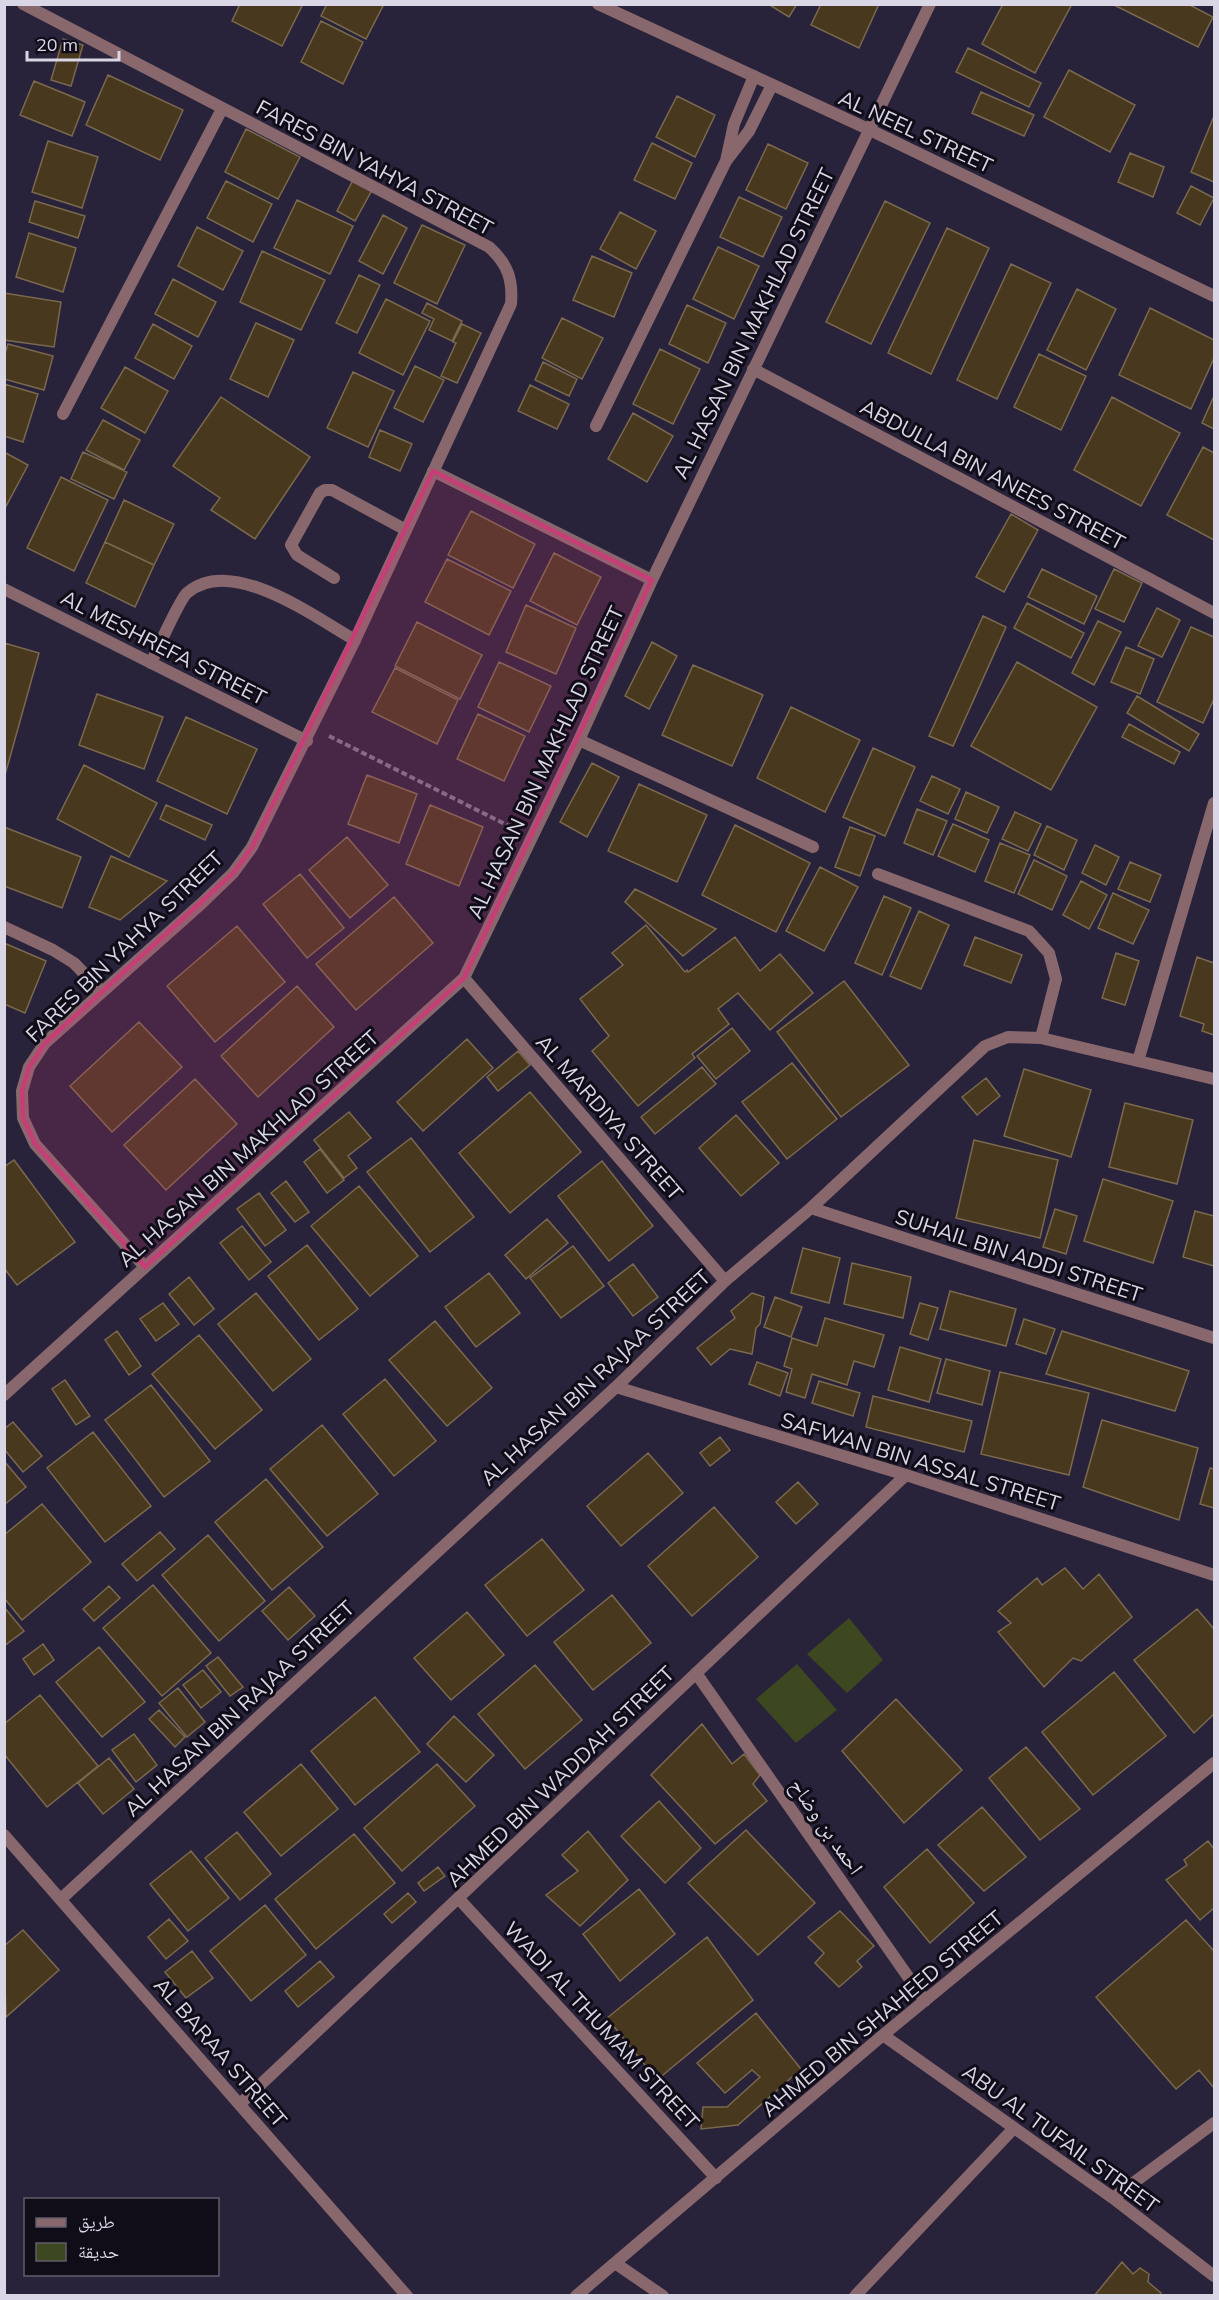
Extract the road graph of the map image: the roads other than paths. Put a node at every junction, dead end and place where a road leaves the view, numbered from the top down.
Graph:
1 (23, 4) edge
2 (598, 4) edge
3 (928, 5) edge
4 (754, 76) junction
5 (772, 85) junction
6 (222, 109) junction
7 (868, 129) junction
8 (726, 161) junction
9 (1215, 296) edge
10 (753, 369) junction
11 (63, 414) dead end
12 (596, 426) dead end
13 (433, 471) junction
14 (406, 530) junction
15 (334, 578) dead end
16 (652, 580) junction
17 (4, 589) edge
18 (1215, 613) edge
19 (356, 640) junction
20 (151, 663) junction
21 (579, 740) junction
22 (307, 741) junction
23 (1215, 803) edge
24 (813, 847) dead end
25 (878, 874) dead end
26 (4, 927) edge
27 (464, 978) junction
28 (101, 992) junction
29 (1041, 1038) junction
30 (1138, 1061) junction
31 (1215, 1079) edge
32 (811, 1208) junction
33 (145, 1267) junction
34 (725, 1281) junction
35 (1215, 1338) edge
36 (616, 1387) junction
37 (4, 1395) edge
38 (906, 1475) junction
39 (1215, 1575) edge
40 (696, 1673) junction
41 (1215, 1763) edge
42 (4, 1835) edge
43 (61, 1899) junction
44 (459, 1899) junction
45 (925, 2001) junction
46 (884, 2035) junction
47 (240, 2104) junction
48 (1215, 2123) edge
49 (1014, 2128) junction
50 (716, 2178) junction
51 (1113, 2198) junction
52 (615, 2263) junction
53 (1215, 2276) edge
54 (407, 2295) edge
55 (576, 2295) edge
56 (663, 2295) edge
57 (855, 2295) edge

1 - 6 street, FARES BIN YAHYA STREET
2 - 4 street, AL NEEL STREET
3 - 7 street, AL HASAN BIN MAKHLAD STREET
4 - 5 street, AL NEEL STREET
4 - 8 street
5 - 7 street, AL NEEL STREET
5 - 8 street
6 - 11 street
6 - 13 street, FARES BIN YAHYA STREET
7 - 9 street, AL NEEL STREET
7 - 10 street, AL HASAN BIN MAKHLAD STREET
8 - 12 street
10 - 16 street, AL HASAN BIN MAKHLAD STREET
10 - 18 street, ABDULLA BIN ANEES STREET
13 - 14 street, FARES BIN YAHYA STREET
13 - 16 street
14 - 15 street
14 - 19 street, FARES BIN YAHYA STREET
16 - 21 street, AL HASAN BIN MAKHLAD STREET
17 - 20 street, AL MESHREFA STREET
19 - 20 street
19 - 22 street, FARES BIN YAHYA STREET
20 - 22 street, AL MESHREFA STREET
21 - 24 street
21 - 27 street, AL HASAN BIN MAKHLAD STREET
22 - 28 street, FARES BIN YAHYA STREET
23 - 30 street
25 - 29 street
26 - 28 street
27 - 33 street, AL HASAN BIN MAKHLAD STREET
27 - 34 street, AL MARDIYA STREET
28 - 33 street, FARES BIN YAHYA STREET
29 - 30 street, AL HASAN BIN RAJAA STREET
29 - 32 street, AL HASAN BIN RAJAA STREET
30 - 31 street, AL HASAN BIN RAJAA STREET
32 - 34 street, AL HASAN BIN RAJAA STREET
32 - 35 street, SUHAIL BIN ADDI STREET
33 - 37 street, AL HASAN BIN MAKHLAD STREET
34 - 36 street, AL HASAN BIN RAJAA STREET
36 - 38 street, SAFWAN BIN ASSAL STREET
36 - 43 street, AL HASAN BIN RAJAA STREET
38 - 39 street, SAFWAN BIN ASSAL STREET
38 - 40 street, AHMED BIN WADDAH STREET
40 - 44 street, AHMED BIN WADDAH STREET
40 - 45 street, احمد بن وضاح
41 - 45 street, AHMED BIN SHAHEED STREET
42 - 43 street, AL BARAA STREET
43 - 47 street, AL BARAA STREET
44 - 47 street, AHMED BIN WADDAH STREET
44 - 50 street, WADI AL THUMAM STREET
45 - 46 street, AHMED BIN SHAHEED STREET
46 - 49 street, ABU AL TUFAIL STREET
46 - 50 street, AHMED BIN SHAHEED STREET
47 - 54 street, AL BARAA STREET
48 - 51 street
49 - 51 street, ABU AL TUFAIL STREET
49 - 57 street
50 - 52 street, AHMED BIN SHAHEED STREET
51 - 53 street, ABU AL TUFAIL STREET
52 - 55 street, AHMED BIN SHAHEED STREET
52 - 56 street

